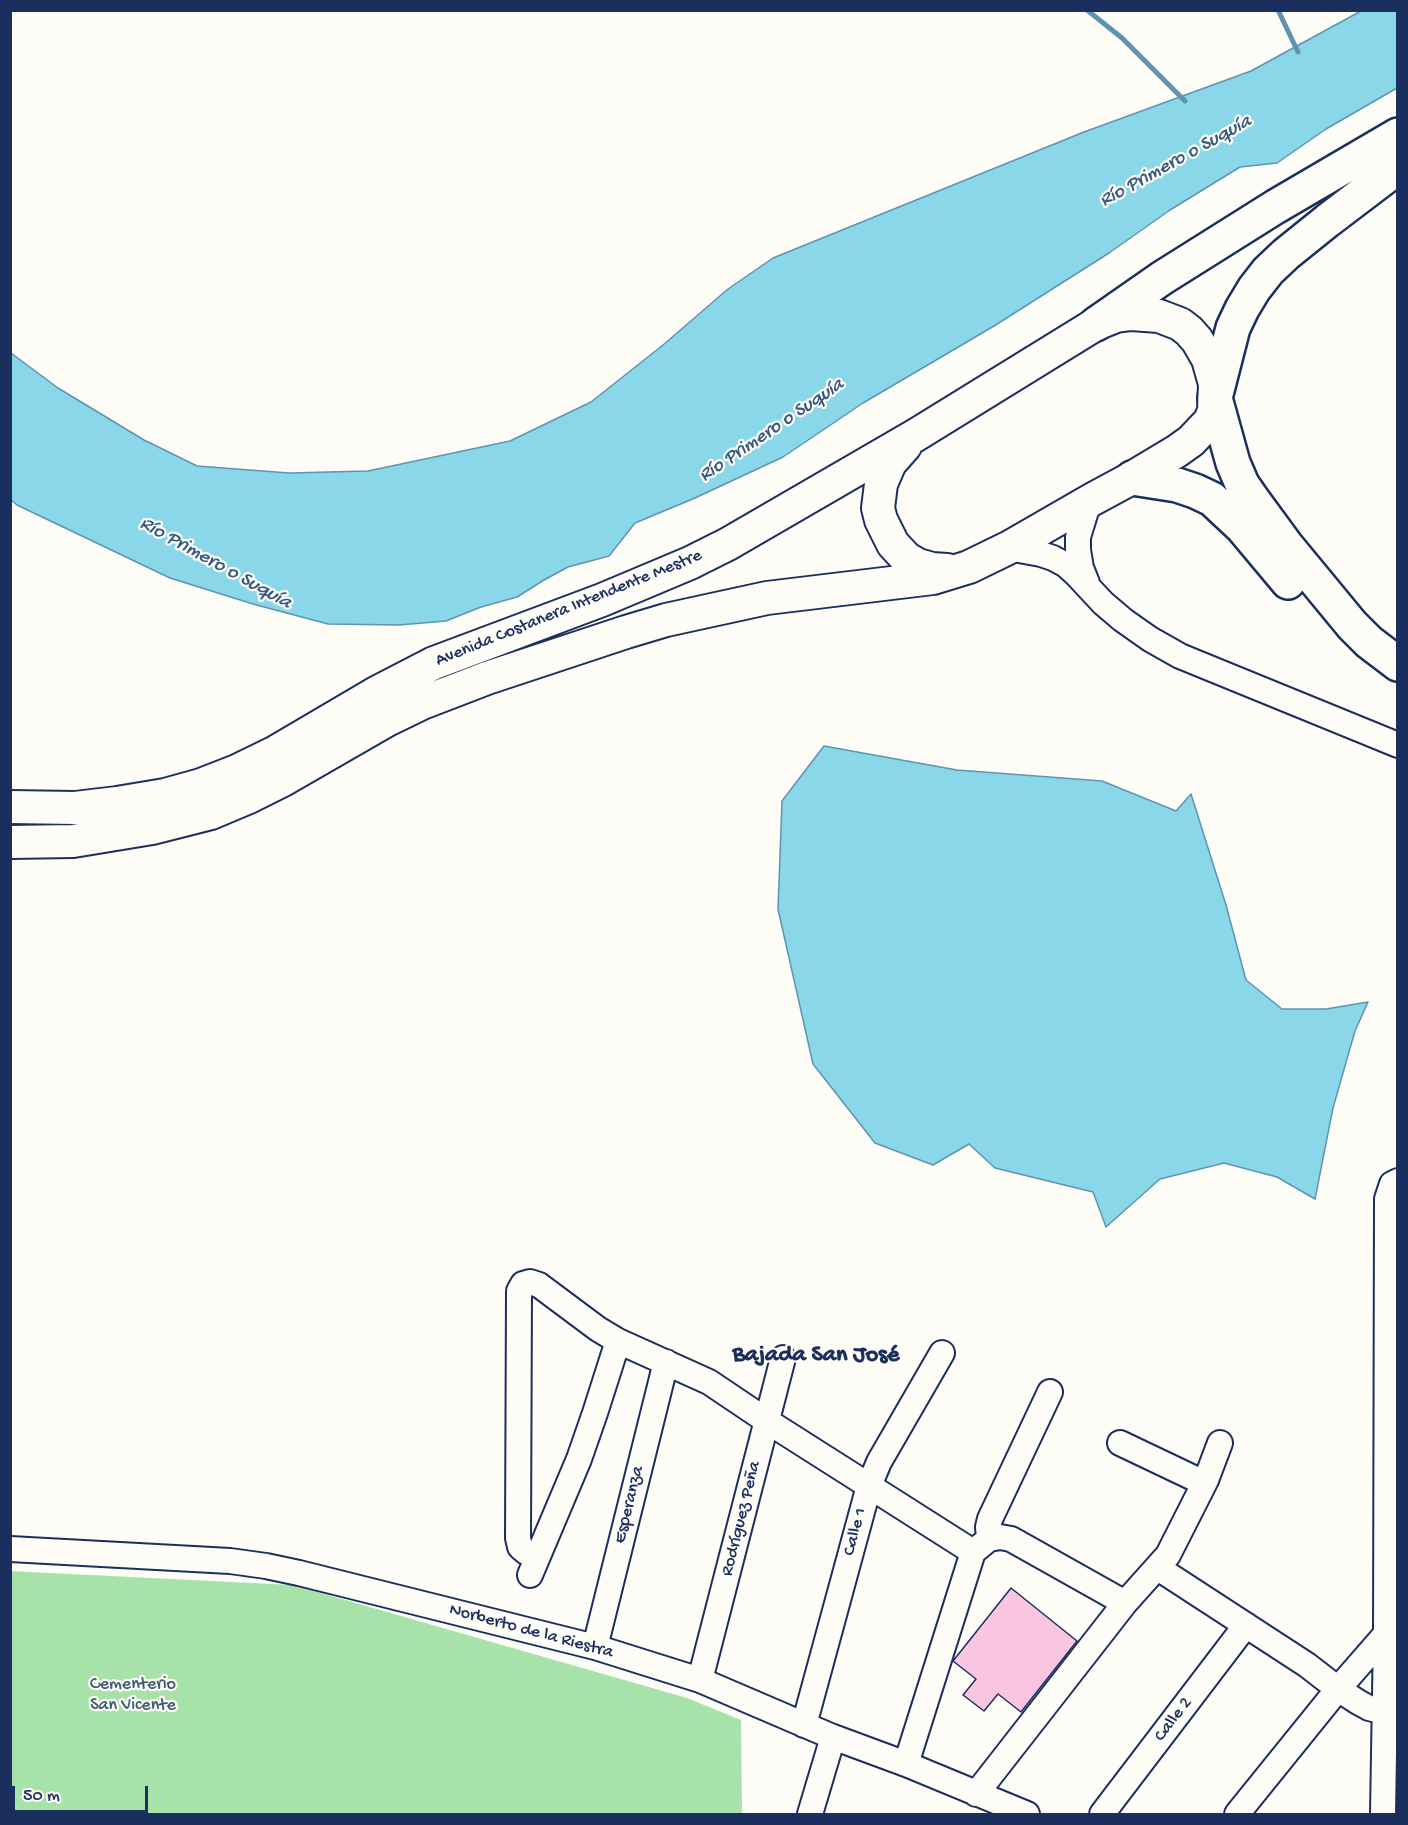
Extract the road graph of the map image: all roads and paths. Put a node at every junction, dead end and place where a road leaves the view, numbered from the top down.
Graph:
1 (1398, 135) edge
2 (1398, 167) edge
3 (1096, 324) junction
4 (1215, 398) junction
5 (916, 435) junction
6 (1132, 478) junction
7 (1093, 499) junction
8 (1008, 548) junction
9 (969, 567) junction
10 (1088, 585) junction
11 (1398, 664) edge
12 (1398, 688) edge
13 (1398, 745) edge
14 (10, 807) edge
15 (10, 842) edge
16 (1395, 1183) edge
17 (618, 1341) junction
18 (942, 1353) dead end
19 (783, 1358) dead end
20 (666, 1362) junction
21 (1050, 1392) dead end
22 (767, 1421) junction
23 (1120, 1443) dead end
24 (1220, 1443) dead end
25 (1204, 1483) junction
26 (869, 1486) junction
27 (981, 1546) junction
28 (10, 1550) edge
29 (1158, 1568) junction
30 (1125, 1603) junction
31 (1246, 1625) junction
32 (1386, 1634) junction
33 (595, 1647) junction
34 (700, 1680) junction
35 (1338, 1689) junction
36 (1385, 1712) junction
37 (804, 1725) junction
38 (833, 1737) junction
39 (906, 1764) junction
40 (976, 1794) junction
41 (810, 1815) edge
42 (1027, 1815) edge
43 (1102, 1815) edge
44 (1237, 1815) edge
45 (1383, 1815) edge

1 - 3 highway
2 - 4 highway
3 - 4 main road, Avenida Costanera Intendente Mestre
3 - 5 main road, Avenida Costanera Intendente Mestre
4 - 6 main road, Avenida Costanera Intendente Mestre
4 - 11 highway
5 - 9 main road
5 - 14 main road, Avenida Costanera Intendente Mestre
6 - 7 main road, Avenida Costanera Intendente Mestre
6 - 12 highway
7 - 8 main road, Avenida Costanera Intendente Mestre
7 - 10 street
8 - 9 main road, Avenida Costanera Intendente Mestre
8 - 10 street
9 - 15 main road, Avenida Costanera Intendente Mestre
10 - 13 street
16 - 32 street
17 - 17 street
17 - 20 street
18 - 26 street, Calle 1
19 - 22 street, Rodríguez Peña
20 - 22 street
20 - 33 street, Esperanza
21 - 27 street
22 - 26 street
22 - 34 street, Rodríguez Peña
23 - 25 street
24 - 25 street
25 - 29 street
26 - 27 street
26 - 37 street, Calle 1
27 - 30 street
27 - 39 street
28 - 33 street, Norberto de la Riestra
29 - 30 street
29 - 31 street
30 - 40 street
31 - 35 street
31 - 43 street, Calle 2
32 - 35 street
32 - 36 street
33 - 34 street, Norberto de la Riestra
34 - 37 street, Norberto de la Riestra
35 - 36 street
35 - 44 street
36 - 45 street
37 - 38 street, Norberto de la Riestra
38 - 39 street, Norberto de la Riestra
38 - 41 street
39 - 40 street, Norberto de la Riestra
40 - 42 street, Norberto de la Riestra

